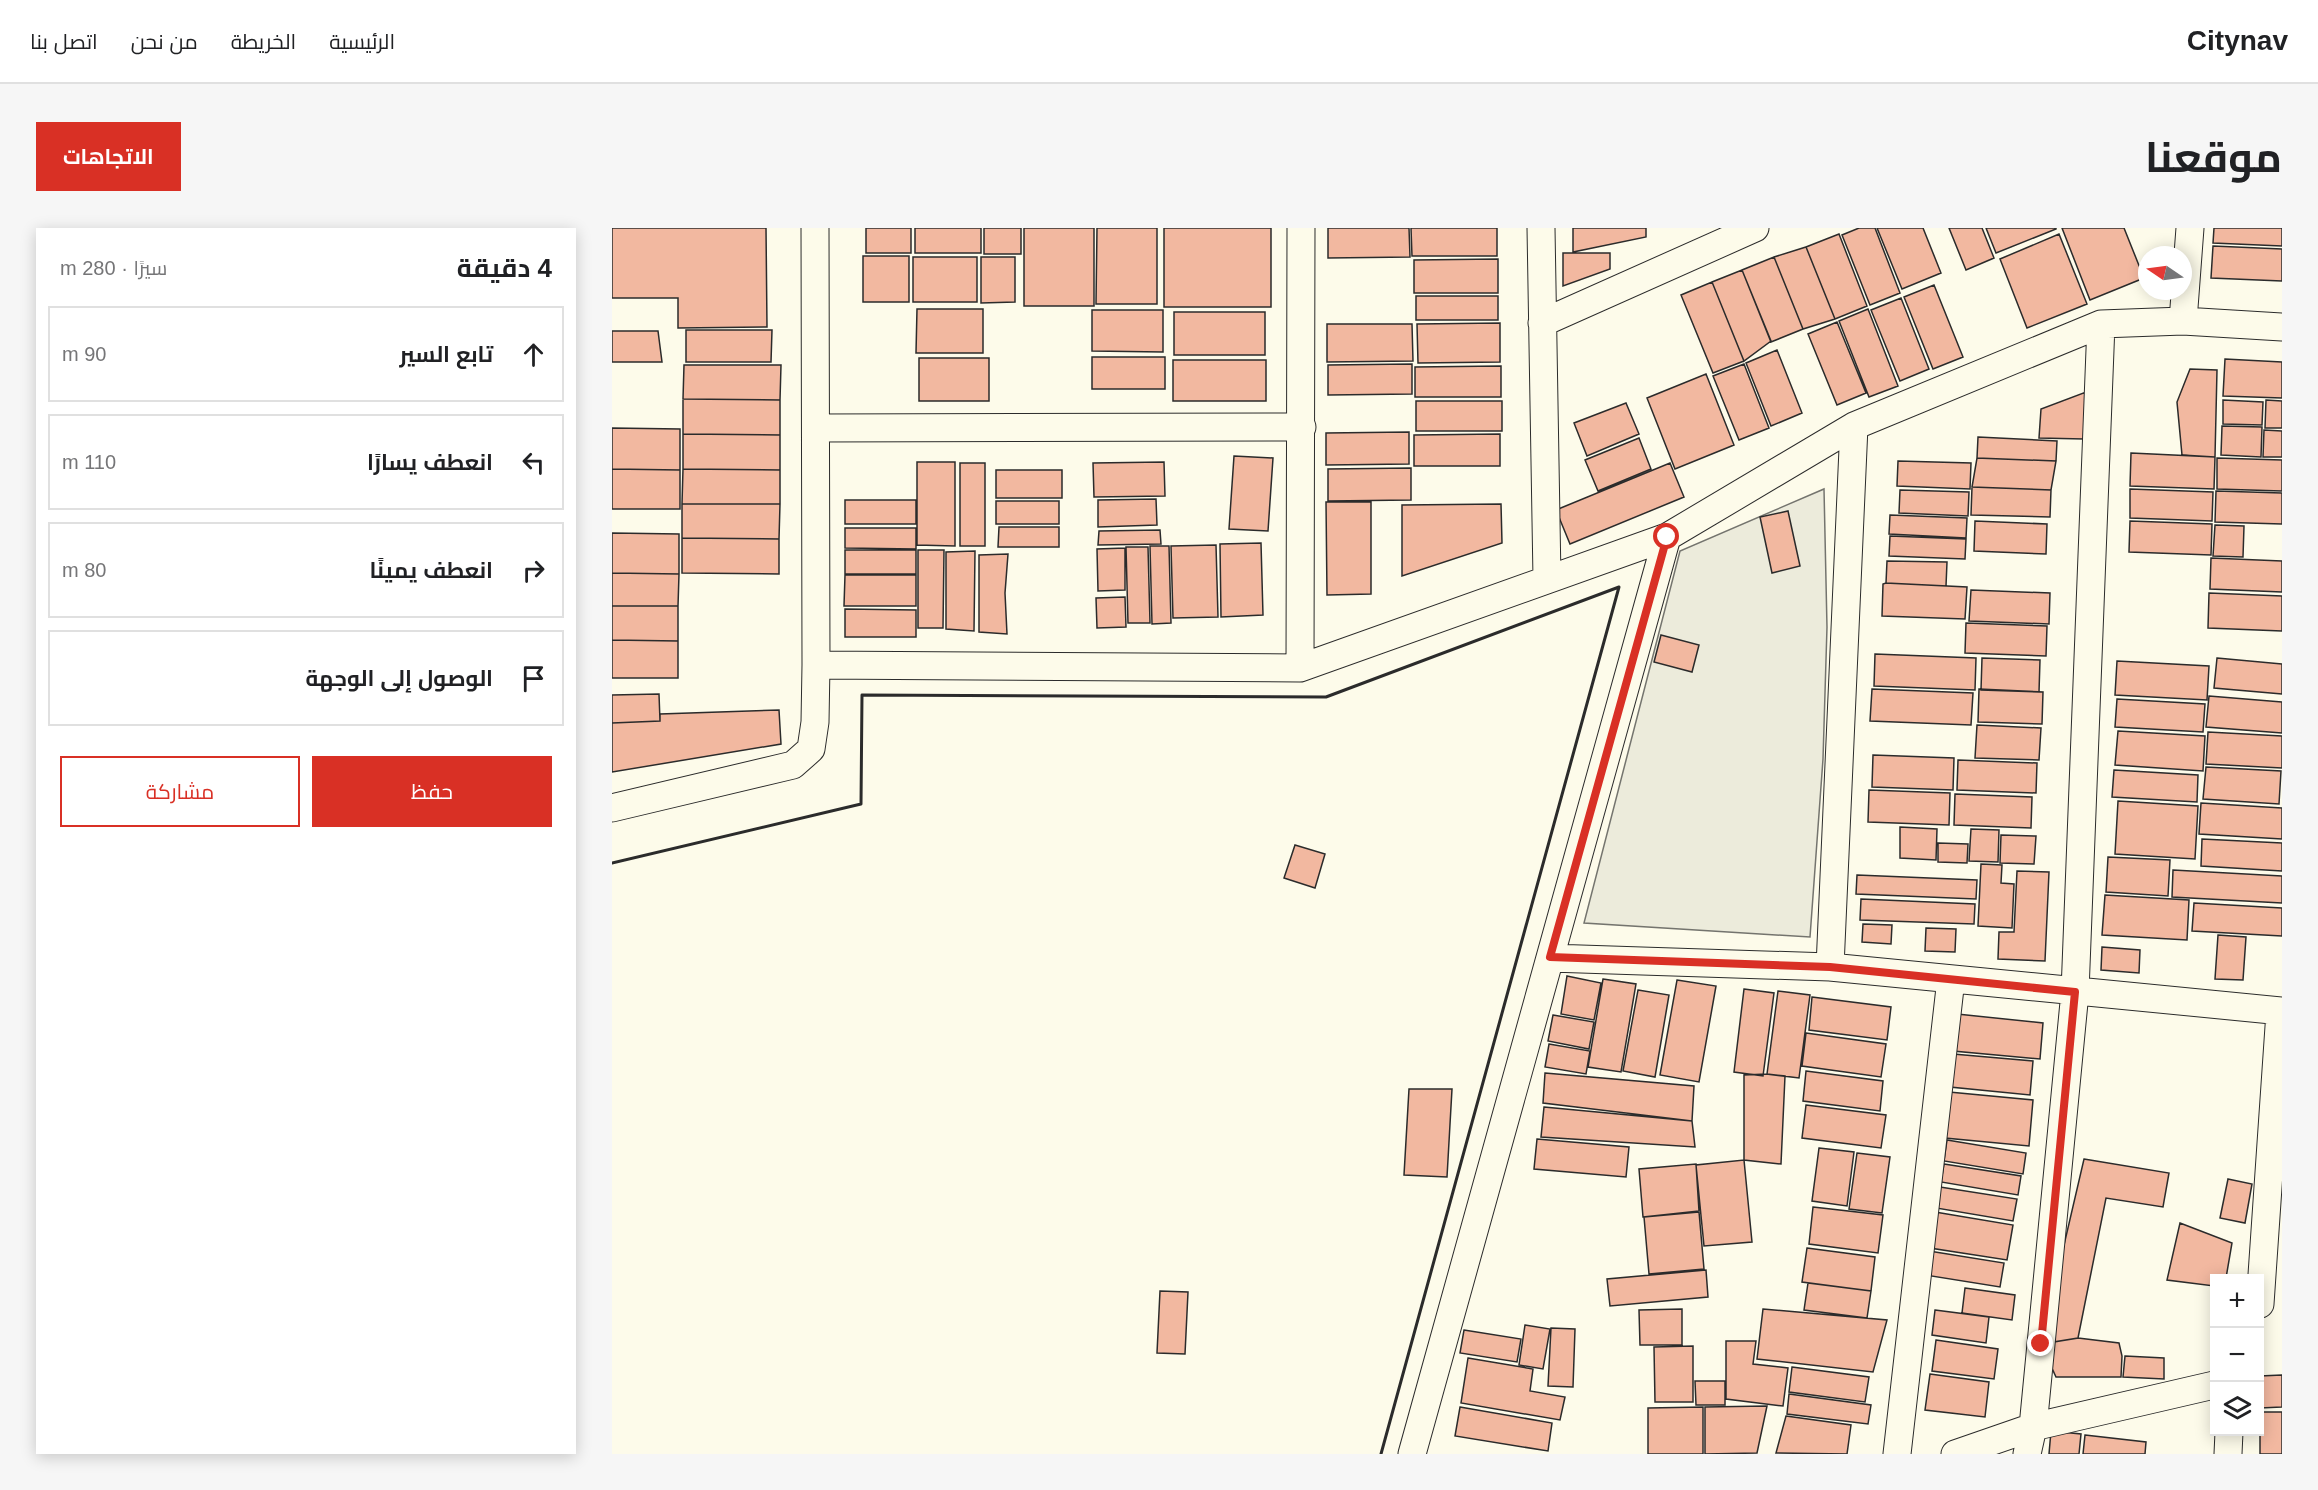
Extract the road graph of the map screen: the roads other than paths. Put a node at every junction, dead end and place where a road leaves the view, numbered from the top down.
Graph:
1 (815, 228) edge
2 (1301, 228) edge
3 (1541, 228) edge
4 (1755, 228) edge
5 (2190, 228) edge
6 (2183, 321) junction
7 (1542, 323) junction
8 (2101, 324) junction
9 (2282, 327) edge
10 (1854, 426) junction
11 (1302, 427) junction
12 (816, 428) junction
13 (1667, 537) junction
14 (1547, 579) junction
15 (816, 665) junction
16 (1300, 668) junction
17 (612, 808) edge
18 (1550, 957) junction
19 (1830, 967) junction
20 (1951, 979) junction
21 (2075, 992) junction
22 (2281, 1011) edge
23 (2261, 1274) edge
24 (2282, 1288) edge
25 (2264, 1301) edge
26 (2210, 1386) edge
27 (2032, 1427) junction
28 (2229, 1436) edge
29 (1412, 1454) edge
30 (1897, 1454) edge
31 (1955, 1454) edge
32 (2027, 1454) edge
33 (2228, 1454) edge

1 - 12 street
2 - 11 street
3 - 7 street
4 - 7 street
5 - 6 street
6 - 8 street
6 - 9 street
7 - 14 street
8 - 10 street
8 - 21 street
10 - 13 street
10 - 19 street
11 - 12 street
11 - 16 street
12 - 15 street
13 - 14 street
13 - 18 street
14 - 16 street
15 - 16 street
15 - 17 street
18 - 19 street
18 - 29 street
19 - 20 street
20 - 21 street
20 - 30 street
21 - 22 street
21 - 27 street
22 - 23 street
24 - 25 street
26 - 27 street
27 - 31 street
27 - 32 street
28 - 33 street

